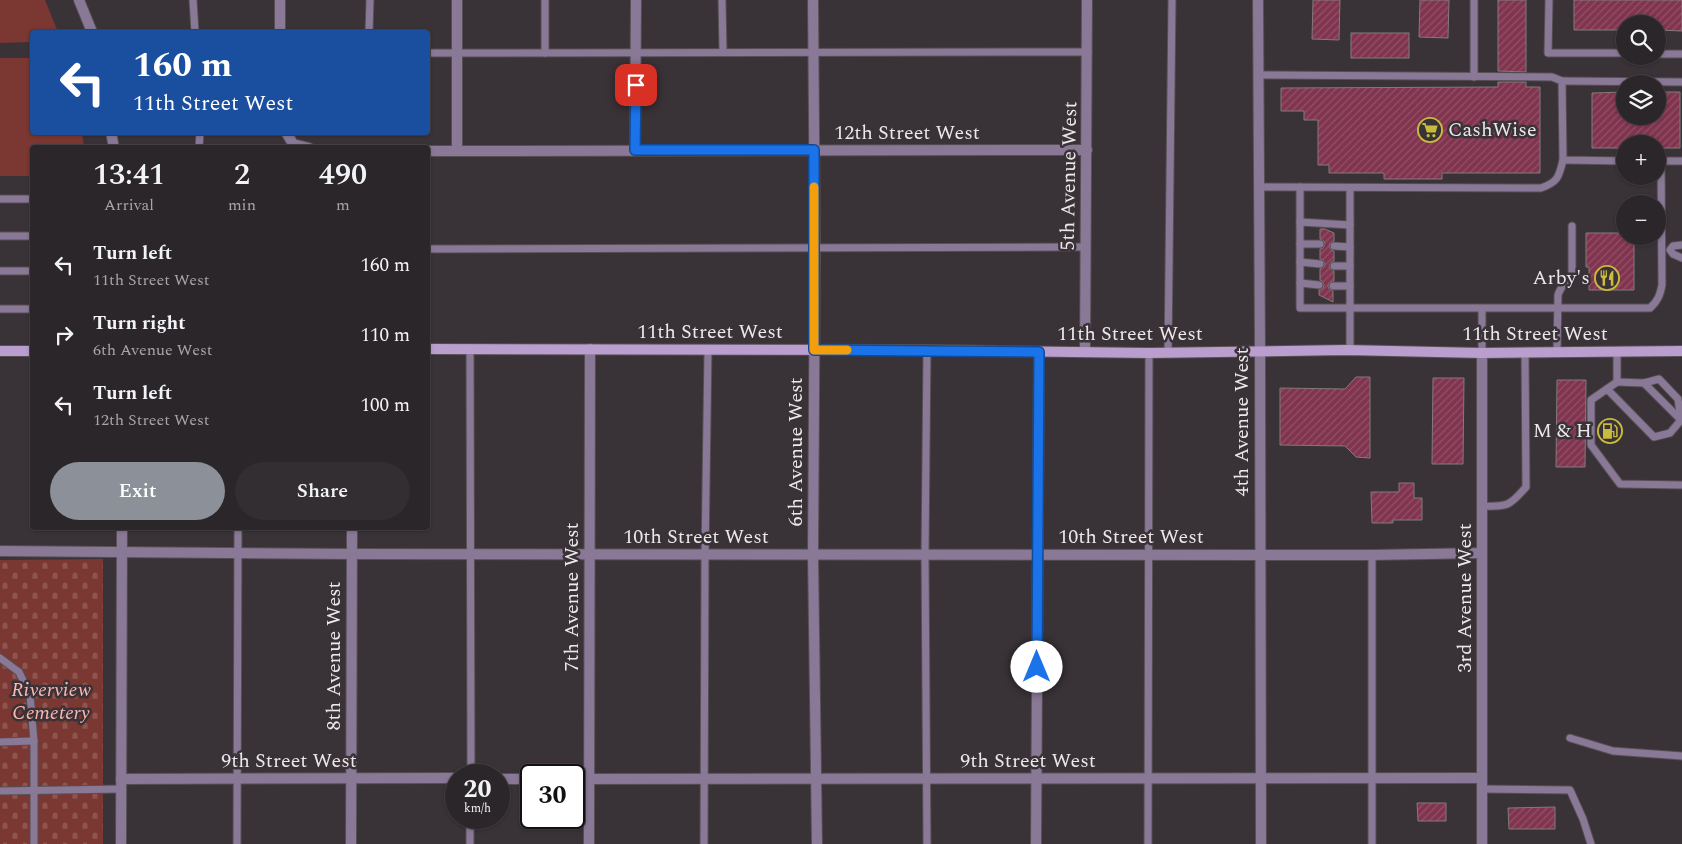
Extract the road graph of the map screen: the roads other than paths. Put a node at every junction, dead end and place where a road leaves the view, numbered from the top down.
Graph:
1 (78, 0) edge
2 (193, 0) edge
3 (280, 0) edge
4 (370, 0) edge
5 (457, 0) edge
6 (545, 0) edge
7 (636, 0) edge
8 (722, 0) edge
9 (813, 0) edge
10 (1087, 0) edge
11 (1172, 0) edge
12 (1258, 0) edge
13 (1474, 0) edge
14 (1549, 0) edge
15 (91, 30) edge
16 (195, 30) edge
17 (280, 30) edge
18 (370, 30) edge
19 (723, 52) junction
20 (814, 52) junction
21 (1088, 52) junction
22 (430, 53) edge
23 (458, 53) junction
24 (545, 53) junction
25 (636, 53) junction
26 (1616, 53) edge
27 (1666, 54) edge
28 (1682, 54) edge
29 (1258, 75) junction
30 (1474, 77) junction
31 (1562, 81) junction
32 (1682, 82) edge
33 (288, 135) edge
34 (297, 145) edge
35 (635, 150) junction
36 (814, 150) junction
37 (1087, 150) junction
38 (430, 151) edge
39 (457, 151) junction
40 (1563, 160) junction
41 (1616, 161) edge
42 (1666, 161) edge
43 (1682, 161) edge
44 (1660, 185) edge
45 (1259, 188) junction
46 (1300, 188) junction
47 (1350, 188) junction
48 (0, 199) edge
49 (30, 199) edge
50 (1300, 222) junction
51 (1350, 225) junction
52 (1572, 226) dead end
53 (0, 236) edge
54 (30, 236) edge
55 (1300, 244) junction
56 (1320, 244) dead end
57 (1682, 245) edge
58 (1334, 246) dead end
59 (1086, 247) junction
60 (1350, 247) junction
61 (815, 248) junction
62 (430, 249) edge
63 (1661, 250) junction
64 (1670, 250) junction
65 (1682, 258) edge
66 (1300, 262) junction
67 (1320, 264) dead end
68 (1334, 266) dead end
69 (1350, 266) junction
70 (30, 270) edge
71 (0, 271) edge
72 (1300, 283) junction
73 (1320, 285) dead end
74 (1334, 286) dead end
75 (1350, 286) junction
76 (1350, 308) junction
77 (0, 309) edge
78 (30, 309) edge
79 (1482, 309) junction
80 (1557, 309) junction
81 (430, 349) edge
82 (470, 349) junction
83 (590, 349) junction
84 (708, 349) junction
85 (814, 350) junction
86 (927, 350) junction
87 (1350, 350) junction
88 (0, 351) edge
89 (30, 351) edge
90 (1260, 351) junction
91 (1616, 351) junction
92 (1682, 351) edge
93 (1039, 352) junction
94 (1085, 352) junction
95 (1525, 352) junction
96 (1557, 352) junction
97 (1149, 353) junction
98 (1168, 353) junction
99 (1482, 353) junction
100 (1617, 382) junction
101 (1644, 383) junction
102 (1607, 389) junction
103 (1681, 420) edge
104 (1682, 485) edge
105 (1482, 506) junction
106 (122, 530) edge
107 (238, 530) edge
108 (352, 530) edge
109 (0, 551) edge
110 (122, 552) junction
111 (238, 553) junction
112 (1482, 553) junction
113 (352, 554) junction
114 (471, 555) junction
115 (589, 555) junction
116 (705, 555) junction
117 (813, 555) junction
118 (926, 555) junction
119 (1038, 555) junction
120 (1148, 555) junction
121 (1260, 555) junction
122 (1372, 555) junction
123 (0, 658) edge
124 (1570, 738) dead end
125 (34, 741) junction
126 (0, 742) edge
127 (1682, 756) edge
128 (471, 764) edge
129 (351, 778) junction
130 (445, 778) edge
131 (1036, 778) junction
132 (1148, 778) junction
133 (1261, 778) junction
134 (1482, 778) junction
135 (238, 779) junction
136 (585, 779) edge
137 (589, 779) junction
138 (704, 779) junction
139 (817, 779) junction
140 (926, 779) junction
141 (1371, 779) junction
142 (121, 784) junction
143 (1482, 789) junction
144 (0, 791) edge
145 (34, 791) junction
146 (470, 829) edge
147 (34, 844) edge
148 (120, 844) edge
149 (237, 844) edge
150 (351, 844) edge
151 (470, 844) edge
152 (588, 844) edge
153 (704, 844) edge
154 (817, 844) edge
155 (927, 844) edge
156 (1036, 844) edge
157 (1148, 844) edge
158 (1261, 844) edge
159 (1372, 844) edge
160 (1482, 844) edge
161 (1591, 844) edge

1 - 15 street
2 - 16 lane
3 - 17 street
4 - 18 lane
5 - 23 street
6 - 24 lane
7 - 25 street
8 - 19 lane
9 - 20 street, 6th Avenue West
10 - 21 street, 5th Avenue West
11 - 98 lane
12 - 29 street, 4th Avenue West
13 - 30 lane
14 - 26 lane
19 - 20 lane
19 - 25 lane
20 - 21 lane
20 - 36 street, 6th Avenue West
21 - 37 street, 5th Avenue West
22 - 23 lane
23 - 24 lane
23 - 39 street
24 - 25 lane
25 - 35 street
27 - 28 lane
29 - 30 lane
29 - 45 street, 4th Avenue West
30 - 31 lane
31 - 32 lane
31 - 40 lane
33 - 34 street
35 - 36 street, 12th Street West
35 - 39 street, 12th Street West
36 - 37 street, 12th Street West
36 - 61 street, 6th Avenue West
37 - 59 street, 5th Avenue West
38 - 39 street, 12th Street West
40 - 41 lane
40 - 47 lane
42 - 43 lane
44 - 63 lane
45 - 46 lane
45 - 90 street, 4th Avenue West
46 - 47 lane
46 - 50 lane
47 - 51 lane
48 - 49 lane
50 - 51 lane
50 - 55 lane
51 - 60 lane
52 - 80 lane
53 - 54 lane
55 - 56 lane
55 - 66 lane
57 - 64 lane
58 - 60 lane
59 - 61 lane
59 - 94 street, 5th Avenue West
60 - 69 lane
61 - 62 lane
61 - 85 street, 6th Avenue West
63 - 64 lane
63 - 80 lane
64 - 65 lane
66 - 67 lane
66 - 72 lane
68 - 69 lane
69 - 75 lane
70 - 71 lane
72 - 73 lane
72 - 76 lane
74 - 75 lane
75 - 76 lane
76 - 79 lane
76 - 87 lane
77 - 78 lane
79 - 80 lane
79 - 99 lane
80 - 96 lane
81 - 82 main road, 11th Street West
82 - 83 main road, 11th Street West
82 - 114 lane
83 - 84 main road, 11th Street West
83 - 115 street, 7th Avenue West
84 - 85 main road, 11th Street West
84 - 116 lane
85 - 86 main road, 11th Street West
85 - 117 street, 6th Avenue West
86 - 93 main road, 11th Street West
86 - 118 lane
87 - 90 main road, 11th Street West
87 - 99 main road, 11th Street West
88 - 89 main road
90 - 98 main road, 11th Street West
90 - 121 street, 4th Avenue West
91 - 92 main road, 11th Street West
91 - 96 main road, 11th Street West
91 - 100 lane
93 - 94 main road, 11th Street West
93 - 119 street
94 - 97 main road, 11th Street West
95 - 96 main road, 11th Street West
95 - 99 main road, 11th Street West
95 - 105 lane
97 - 98 main road, 11th Street West
97 - 120 lane
99 - 105 street, 3rd Avenue West
100 - 101 lane
100 - 102 lane
101 - 103 lane
101 - 103 lane
102 - 103 lane
102 - 104 lane
105 - 112 street, 3rd Avenue West
106 - 110 street
107 - 111 lane
108 - 113 street, 8th Avenue West
109 - 110 street, 10th Street West
110 - 111 street, 10th Street West
110 - 142 street
111 - 113 street, 10th Street West
111 - 135 lane
112 - 122 street, 10th Street West
112 - 134 street, 3rd Avenue West
113 - 114 street, 10th Street West
113 - 129 street, 8th Avenue West
114 - 115 street, 10th Street West
114 - 128 lane
115 - 116 street, 10th Street West
115 - 137 street, 7th Avenue West
116 - 117 street, 10th Street West
116 - 138 lane
117 - 118 street, 10th Street West
117 - 139 street, 6th Avenue West
118 - 119 street, 10th Street West
118 - 140 lane
119 - 120 street, 10th Street West
119 - 131 street
120 - 121 street, 10th Street West
120 - 132 lane
121 - 122 street, 10th Street West
121 - 133 street, 4th Avenue West
122 - 141 lane
123 - 125 lane
124 - 127 lane
125 - 126 lane
125 - 145 lane
129 - 130 street, 9th Street West
129 - 135 street, 9th Street West
129 - 150 street, 8th Avenue West
131 - 132 street, 9th Street West
131 - 140 street, 9th Street West
131 - 156 street
132 - 133 street, 9th Street West
132 - 157 lane
133 - 141 street, 9th Street West
133 - 158 street, 4th Avenue West
134 - 141 street, 9th Street West
134 - 143 street, 3rd Avenue West
135 - 142 street, 9th Street West
135 - 149 lane
136 - 137 street, 9th Street West
137 - 138 street, 9th Street West
137 - 152 street, 7th Avenue West
138 - 139 street, 9th Street West
138 - 153 lane
139 - 140 street, 9th Street West
139 - 154 street, 6th Avenue West
140 - 155 lane
141 - 159 lane
142 - 145 lane
142 - 148 street
143 - 160 street, 3rd Avenue West
143 - 161 lane
144 - 145 lane
145 - 147 lane
146 - 151 lane

